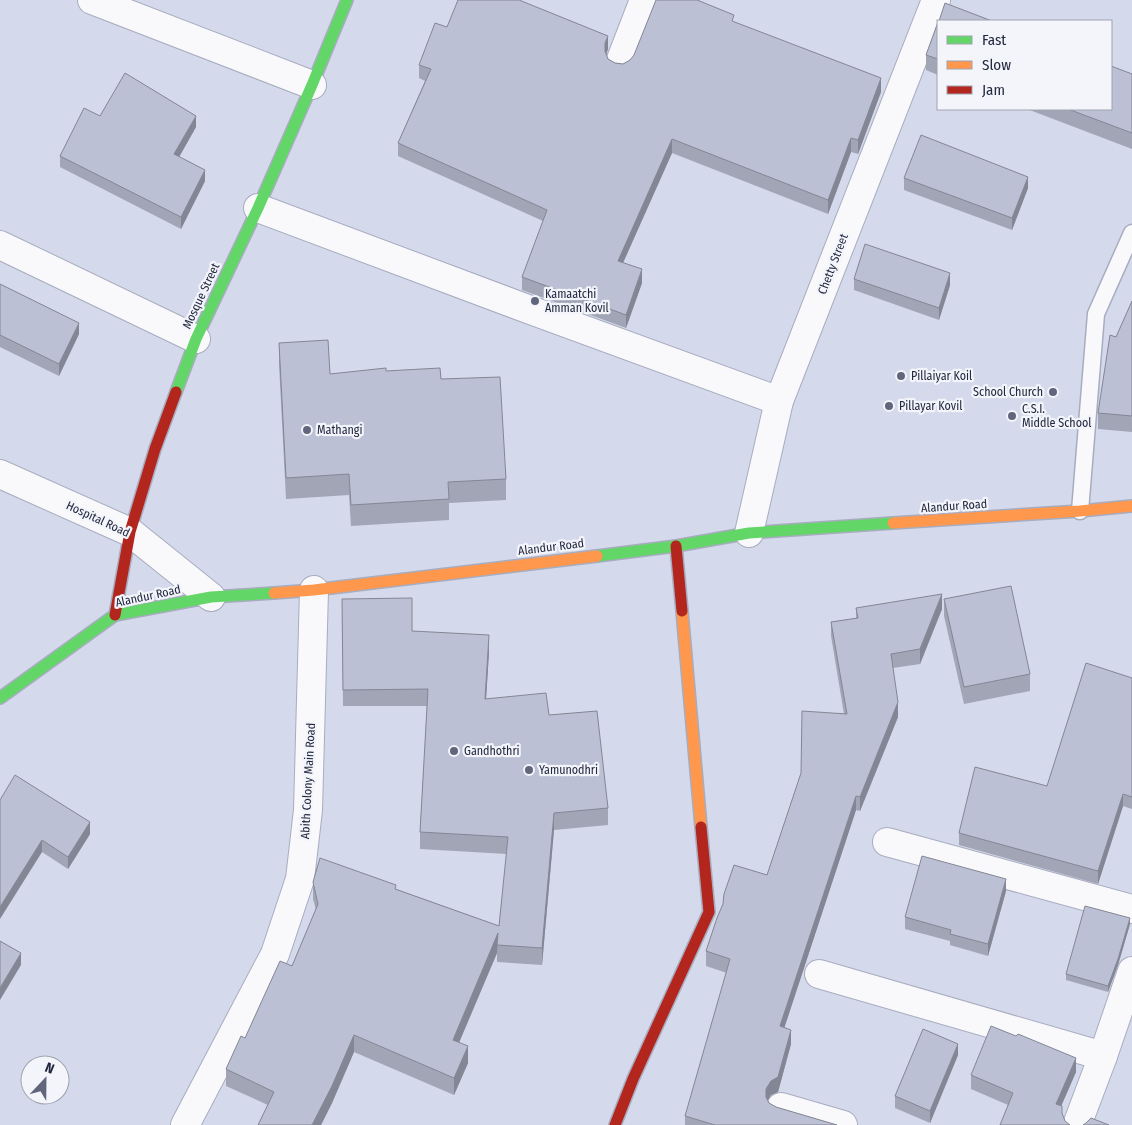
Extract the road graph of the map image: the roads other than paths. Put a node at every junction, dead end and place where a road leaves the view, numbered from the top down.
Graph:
1 (92, 0) edge
2 (346, 0) edge
3 (644, 0) edge
4 (936, 0) edge
5 (620, 62) edge
6 (312, 85) junction
7 (258, 208) junction
8 (1132, 233) edge
9 (0, 245) edge
10 (196, 338) junction
11 (780, 401) junction
12 (0, 474) edge
13 (1132, 506) edge
14 (1080, 511) junction
15 (130, 532) junction
16 (749, 534) junction
17 (676, 546) junction
18 (314, 590) junction
19 (211, 597) junction
20 (115, 616) junction
21 (0, 698) edge
22 (887, 842) dead end
23 (1132, 909) edge
24 (1132, 971) edge
25 (819, 974) dead end
26 (1103, 1056) junction
27 (780, 1106) edge
28 (185, 1125) edge
29 (615, 1125) edge
30 (843, 1125) edge
31 (1077, 1125) edge

1 - 6 street
2 - 6 street, Mosque Street
3 - 5 street
4 - 11 street, Chetty Street
6 - 7 street, Mosque Street
7 - 10 street, Mosque Street
7 - 11 street
8 - 14 lane
9 - 10 street
10 - 15 street, Mosque Street
11 - 16 street, Chetty Street
12 - 15 street, Hospital Road
13 - 14 street, Alandur Road
14 - 16 street, Alandur Road
15 - 19 street, Hospital Road
15 - 20 street, Mosque Street
16 - 17 street, Alandur Road
17 - 18 street, Alandur Road
17 - 29 street
18 - 19 street, Alandur Road
18 - 28 street, Abith Colony Main Road
19 - 20 street, Alandur Road
20 - 21 street, Alandur Road
22 - 23 street
24 - 26 street
25 - 26 street
26 - 31 street
27 - 30 street

